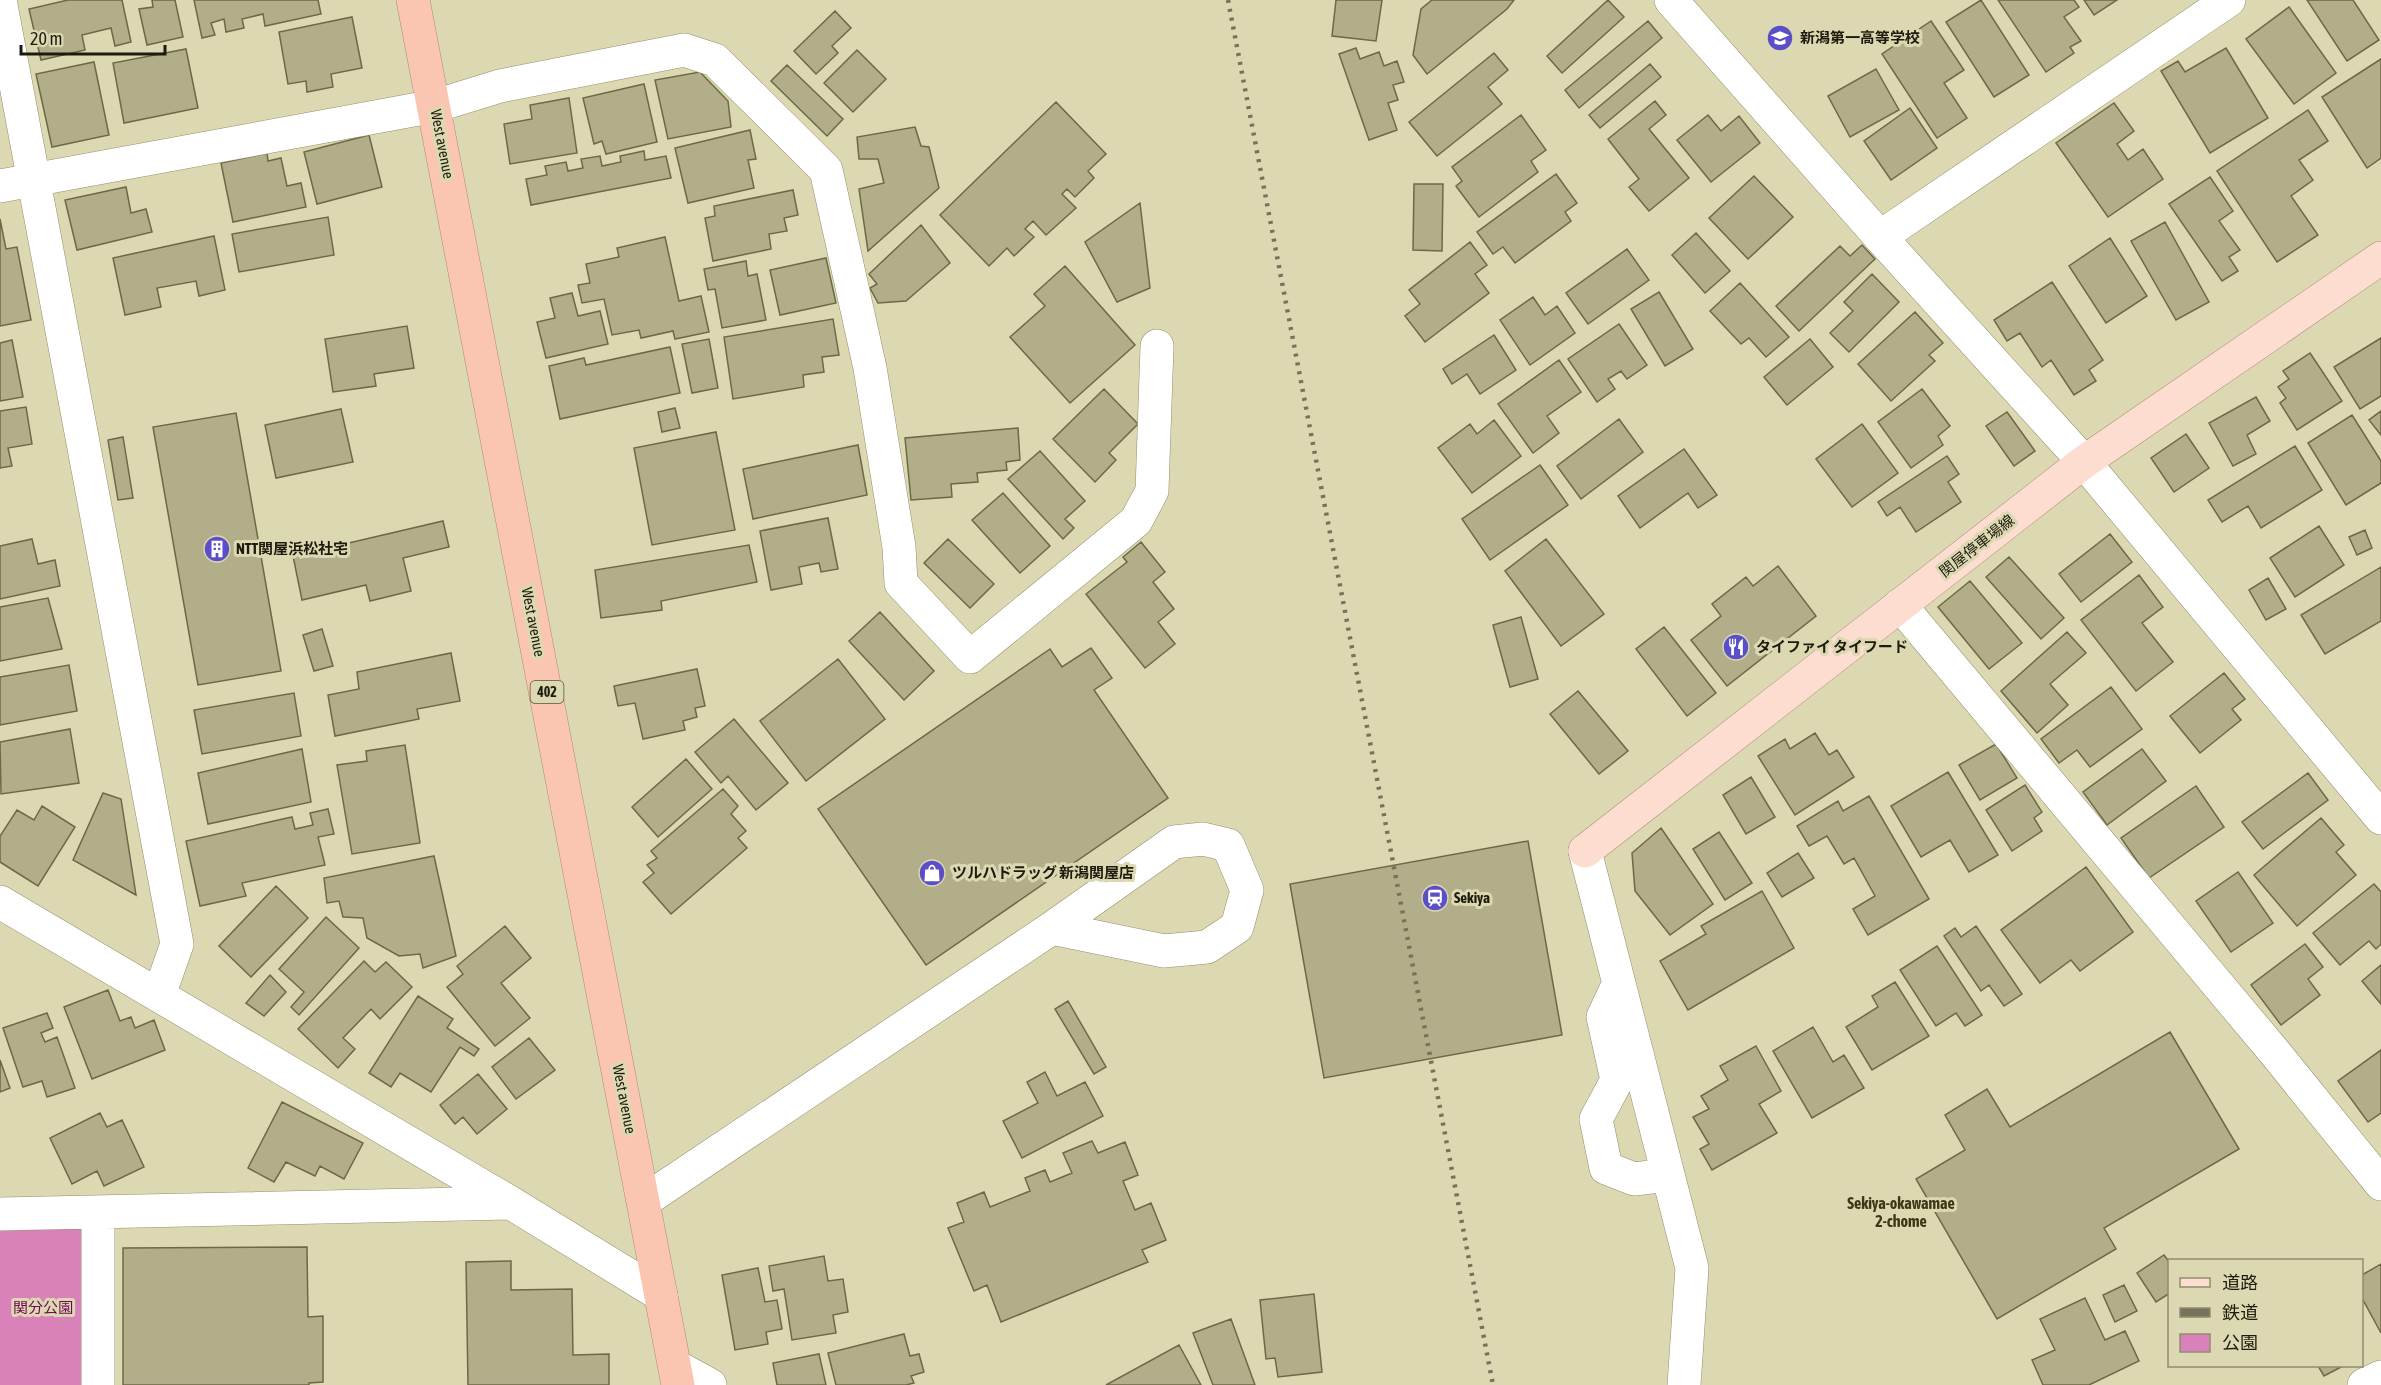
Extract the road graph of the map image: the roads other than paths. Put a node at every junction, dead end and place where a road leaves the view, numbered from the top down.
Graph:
1 (0, 0) edge
2 (413, 0) edge
3 (1671, 0) edge
4 (2229, 0) edge
5 (435, 106) junction
6 (33, 181) junction
7 (0, 186) edge
8 (1880, 237) junction
9 (2381, 258) edge
10 (1157, 346) dead end
11 (2084, 462) junction
12 (1900, 605) junction
13 (2381, 818) edge
14 (1585, 850) joint
15 (0, 902) edge
16 (1052, 928) junction
17 (1619, 983) junction
18 (159, 995) junction
19 (1668, 1175) junction
20 (2381, 1184) edge
21 (644, 1200) junction
22 (511, 1203) junction
23 (98, 1212) junction
24 (0, 1214) edge
25 (661, 1295) junction
26 (676, 1375) edge
27 (2381, 1377) edge
28 (98, 1385) edge
29 (710, 1385) edge
30 (1684, 1385) edge
31 (2364, 1385) edge

1 - 6 street
2 - 5 highway, West avenue / 402
3 - 8 street
4 - 8 street
5 - 6 street
5 - 10 street
5 - 21 highway, West avenue / 402
6 - 7 street
6 - 18 street
8 - 11 street
9 - 11 main road, 関屋停車場線
11 - 12 main road, 関屋停車場線
11 - 13 street
12 - 14 main road, 関屋停車場線
12 - 20 street
14 - 17 street
15 - 18 street
16 - 16 street
16 - 21 street
17 - 19 street
17 - 19 street
18 - 22 street
19 - 30 street
21 - 25 highway, West avenue / 402
22 - 23 street
22 - 25 street
23 - 24 street
23 - 28 street
25 - 26 highway, West avenue / 402
26 - 29 street
27 - 31 street

